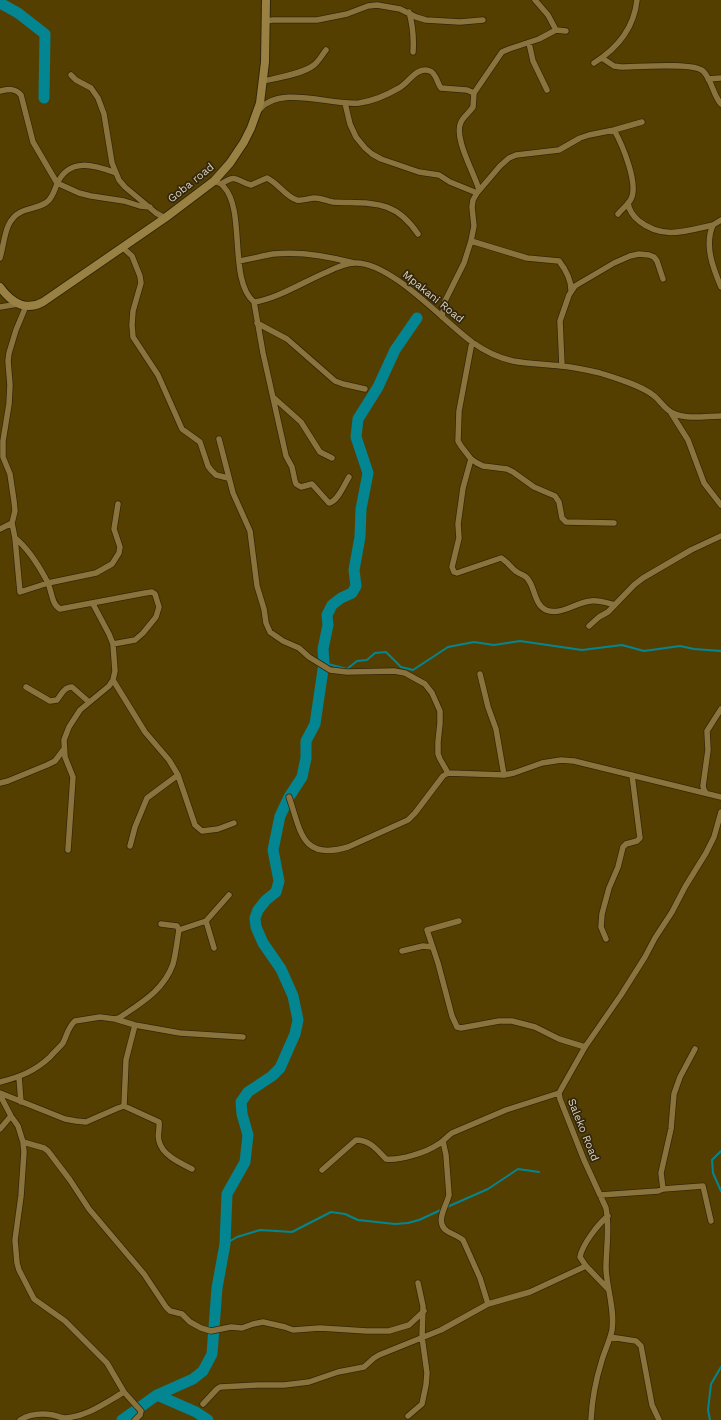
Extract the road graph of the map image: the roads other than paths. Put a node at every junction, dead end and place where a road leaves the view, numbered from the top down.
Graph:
1 (266, 0) edge
2 (535, 0) edge
3 (637, 0) edge
4 (409, 12) junction
5 (483, 20) dead end
6 (266, 21) junction
7 (556, 30) junction
8 (566, 31) dead end
9 (529, 43) junction
10 (326, 50) dead end
11 (413, 52) dead end
12 (602, 58) junction
13 (594, 63) dead end
14 (71, 75) dead end
15 (721, 78) edge
16 (708, 79) junction
17 (263, 81) junction
18 (547, 90) dead end
19 (0, 91) edge
20 (474, 93) junction
21 (344, 103) junction
22 (721, 104) edge
23 (256, 114) junction
24 (642, 122) dead end
25 (614, 130) junction
26 (116, 173) junction
27 (217, 182) junction
28 (57, 183) junction
29 (478, 192) junction
30 (628, 203) junction
31 (150, 207) junction
32 (618, 214) dead end
33 (165, 218) junction
34 (721, 220) edge
35 (713, 225) junction
36 (418, 234) dead end
37 (471, 241) junction
38 (122, 247) junction
39 (0, 258) edge
40 (239, 261) junction
41 (356, 263) junction
42 (662, 279) dead end
43 (0, 287) edge
44 (721, 287) edge
45 (571, 290) junction
46 (254, 302) junction
47 (22, 305) junction
48 (0, 307) edge
49 (442, 317) junction
50 (257, 323) junction
51 (472, 342) junction
52 (562, 366) junction
53 (365, 389) dead end
54 (273, 397) junction
55 (671, 413) junction
56 (721, 416) edge
57 (219, 439) dead end
58 (2, 457) edge
59 (332, 458) dead end
60 (472, 459) junction
61 (349, 477) dead end
62 (228, 478) junction
63 (118, 504) dead end
64 (721, 505) edge
65 (614, 523) dead end
66 (12, 524) junction
67 (0, 529) edge
68 (721, 536) edge
69 (15, 538) junction
70 (48, 583) junction
71 (93, 604) junction
72 (615, 605) junction
73 (590, 626) dead end
74 (113, 644) junction
75 (480, 674) dead end
76 (113, 680) junction
77 (26, 687) dead end
78 (89, 702) junction
79 (721, 709) edge
80 (64, 748) junction
81 (448, 773) junction
82 (178, 775) junction
83 (504, 775) junction
84 (632, 775) junction
85 (0, 783) edge
86 (706, 793) junction
87 (289, 797) dead end
88 (721, 797) edge
89 (721, 812) edge
90 (234, 823) dead end
91 (130, 846) dead end
92 (68, 850) dead end
93 (229, 895) dead end
94 (206, 921) junction
95 (459, 921) dead end
96 (161, 924) dead end
97 (179, 930) junction
98 (606, 939) dead end
99 (432, 947) junction
100 (214, 948) dead end
101 (402, 951) dead end
102 (115, 1019) junction
103 (135, 1025) junction
104 (244, 1036) dead end
105 (585, 1047) junction
106 (695, 1050) dead end
107 (19, 1077) junction
108 (0, 1082) edge
109 (559, 1093) junction
110 (0, 1094) edge
111 (21, 1102) junction
112 (124, 1106) junction
113 (11, 1116) junction
114 (0, 1129) edge
115 (442, 1141) junction
116 (23, 1142) junction
117 (192, 1169) dead end
118 (322, 1170) dead end
119 (663, 1189) junction
120 (600, 1195) junction
121 (608, 1216) junction
122 (711, 1221) dead end
123 (586, 1266) junction
124 (418, 1284) dead end
125 (608, 1289) junction
126 (488, 1304) junction
127 (424, 1311) junction
128 (422, 1337) junction
129 (610, 1337) junction
130 (124, 1392) junction
131 (203, 1404) dead end
132 (408, 1416) dead end
133 (20, 1420) edge
134 (135, 1420) edge
135 (591, 1420) edge
136 (659, 1420) edge

1 - 6 street, Goba road
2 - 7 street
3 - 12 street
4 - 5 street
4 - 6 street
4 - 11 street
6 - 17 street, Goba road
7 - 8 street
7 - 9 street
9 - 18 street
9 - 20 street
10 - 17 street
12 - 13 street
12 - 16 street
14 - 26 street
15 - 16 street
16 - 22 street
17 - 23 street, Goba road
19 - 28 street
20 - 21 street
20 - 29 street
21 - 23 street
21 - 29 street
23 - 27 street, Goba road
24 - 25 street
25 - 29 street
25 - 30 street
26 - 28 street
26 - 31 street
27 - 33 street, Goba road
27 - 36 street
27 - 40 street
28 - 31 street
28 - 39 street
29 - 37 street
30 - 32 street
30 - 35 street
31 - 33 street
33 - 38 street, Goba road
34 - 35 street
35 - 44 street
37 - 45 street
37 - 49 street
38 - 47 street, Goba road
38 - 62 street
40 - 41 street, Mpakani Road
40 - 46 street
41 - 46 street
41 - 49 street, Mpakani Road
42 - 45 street
43 - 47 street
45 - 52 street
46 - 50 street
47 - 48 street
47 - 58 street
49 - 51 street, Mpakani Road
50 - 53 street
50 - 54 street
51 - 52 street, Mpakani Road
51 - 60 street
52 - 55 street, Mpakani Road
54 - 59 street
54 - 61 street
55 - 56 street
55 - 64 street, Mpakani Road
57 - 62 street
58 - 66 street
60 - 65 street
60 - 72 street
62 - 81 street
63 - 70 street
66 - 67 street
66 - 69 street
68 - 72 street
69 - 70 street
69 - 70 street
70 - 71 street
71 - 74 street
71 - 74 street
72 - 73 street
74 - 76 street
75 - 83 street
76 - 78 street
76 - 82 street
77 - 78 street
78 - 80 street
79 - 86 street
80 - 85 street
80 - 92 street
81 - 83 street
81 - 87 street
82 - 90 street
82 - 91 street
83 - 84 street
84 - 86 street
84 - 98 street
86 - 88 street
89 - 105 street, Saleko Road
93 - 94 street
94 - 97 street
94 - 100 street
95 - 99 street
96 - 97 street
97 - 102 street
99 - 101 street
99 - 105 street
102 - 103 street
102 - 107 street
103 - 104 street
103 - 112 street
105 - 109 street, Saleko Road
106 - 119 street
107 - 108 street
107 - 111 street
109 - 115 street
109 - 120 street, Saleko Road
110 - 111 street
110 - 113 street
111 - 112 street
112 - 117 street
113 - 114 street
113 - 116 street
115 - 118 street
115 - 126 street
116 - 127 street
116 - 130 street
119 - 120 street
119 - 122 street
120 - 121 street, Saleko Road
121 - 123 street
121 - 125 street, Saleko Road
123 - 125 street
123 - 126 street
124 - 127 street
125 - 129 street, Saleko Road
126 - 128 street
127 - 128 street
128 - 131 street
128 - 132 street
129 - 135 street, Saleko Road
129 - 136 street
130 - 133 street
130 - 134 street

